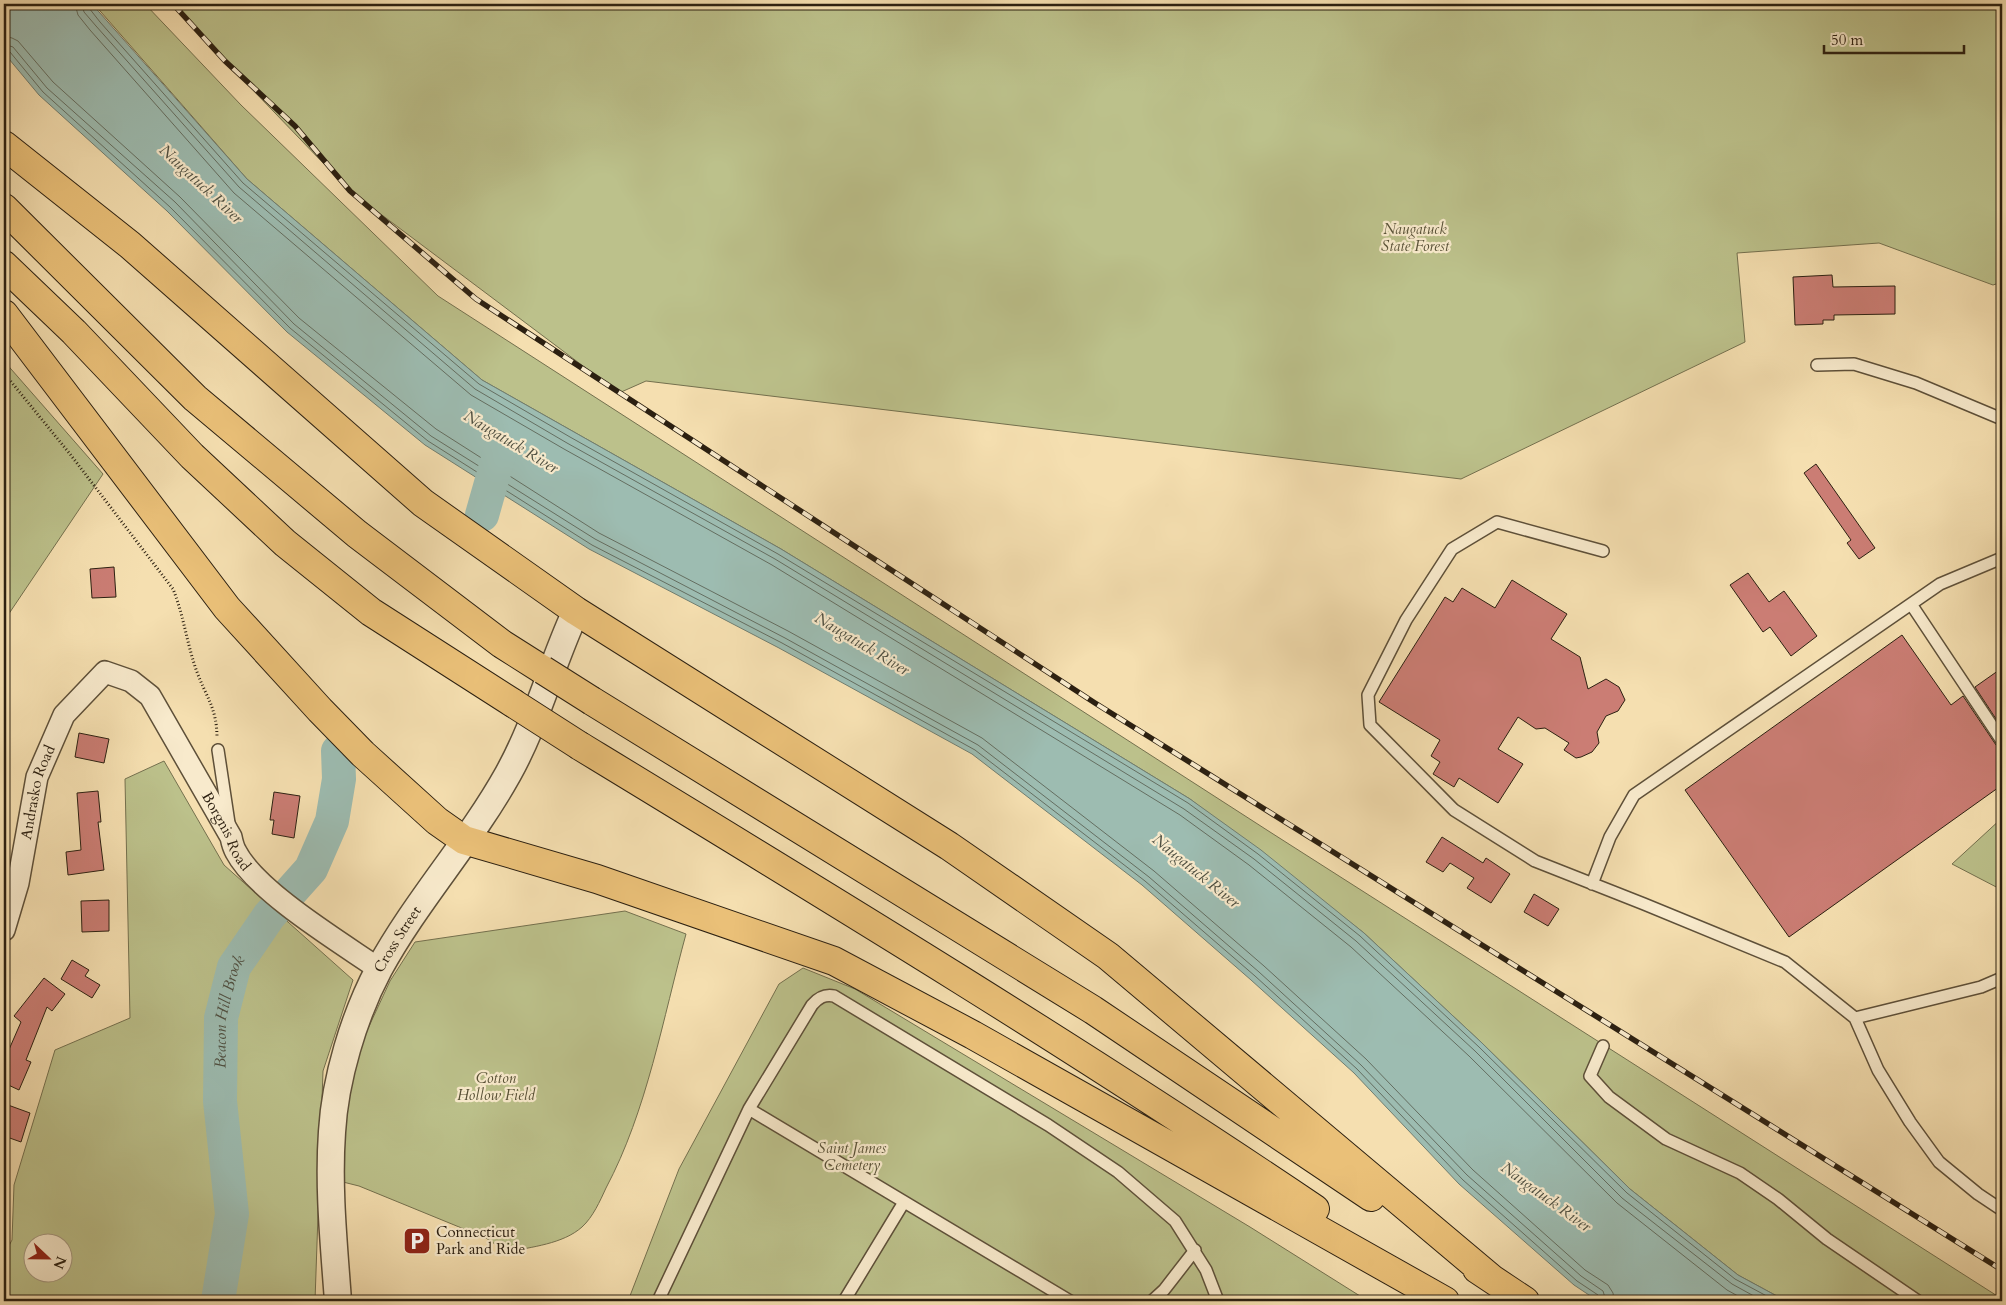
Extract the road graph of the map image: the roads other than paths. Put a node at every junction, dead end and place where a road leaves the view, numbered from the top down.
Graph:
1 (4, 146) edge
2 (4, 208) edge
3 (4, 265) edge
4 (4, 314) edge
5 (1817, 365) dead end
6 (2002, 419) edge
7 (1603, 551) dead end
8 (2002, 558) edge
9 (1911, 604) junction
10 (576, 611) junction
11 (105, 672) joint
12 (2002, 740) edge
13 (218, 750) road end
14 (231, 837) junction
15 (464, 840) junction
16 (1592, 884) junction
17 (4, 930) edge
18 (379, 969) junction
19 (2002, 978) edge
20 (1856, 1018) junction
21 (1604, 1046) dead end
22 (749, 1109) junction
23 (904, 1202) junction
24 (2002, 1210) edge
25 (1195, 1250) junction
26 (1492, 1279) junction
27 (338, 1301) edge
28 (658, 1301) edge
29 (844, 1301) edge
30 (1070, 1301) edge
31 (1152, 1301) edge
32 (1218, 1301) edge
33 (1445, 1301) edge
34 (1452, 1301) edge
35 (1525, 1301) edge
36 (1918, 1301) edge

1 - 10 highway
2 - 26 highway, bridge
3 - 34 highway, bridge
4 - 15 highway
5 - 6 lane
7 - 16 lane
8 - 9 lane
9 - 12 lane
9 - 16 lane
10 - 15 street, Cross Street
10 - 26 highway
11 - 14 street, Borgnis Road
11 - 17 street, Andrasko Road
13 - 14 lane
14 - 18 street, Borgnis Road
15 - 18 street, Cross Street
15 - 33 highway
16 - 20 lane
18 - 27 street, Cross Street
19 - 20 lane
20 - 24 lane
21 - 36 lane
22 - 23 lane
22 - 25 lane
22 - 28 lane
23 - 29 lane
23 - 30 lane
25 - 31 lane
25 - 32 lane
26 - 35 highway

